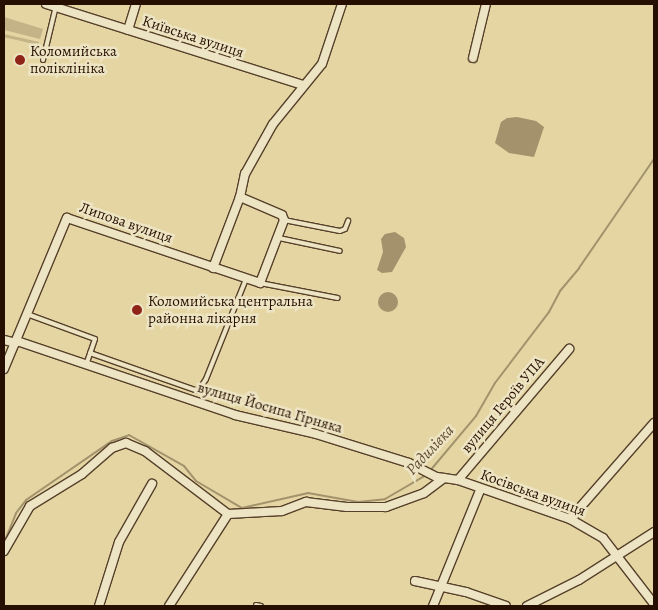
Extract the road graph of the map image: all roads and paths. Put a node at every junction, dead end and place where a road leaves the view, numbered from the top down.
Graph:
1 (46, 4) edge
2 (136, 4) edge
3 (342, 4) edge
4 (486, 4) edge
5 (56, 5) edge
6 (128, 30) junction
7 (473, 58) dead end
8 (43, 60) dead end
9 (303, 85) junction
10 (240, 197) junction
11 (284, 220) junction
12 (348, 221) dead end
13 (279, 238) junction
14 (340, 251) dead end
15 (213, 268) junction
16 (246, 279) junction
17 (260, 283) junction
18 (338, 298) dead end
19 (27, 314) junction
20 (4, 340) edge
21 (16, 342) junction
22 (569, 349) dead end
23 (90, 353) junction
24 (86, 365) junction
25 (4, 369) edge
26 (196, 391) junction
27 (193, 401) junction
28 (654, 423) edge
29 (444, 478) junction
30 (458, 480) junction
31 (152, 484) dead end
32 (480, 490) junction
33 (228, 514) junction
34 (570, 519) junction
35 (654, 532) edge
36 (4, 551) edge
37 (617, 556) junction
38 (415, 581) dead end
39 (441, 586) junction
40 (654, 604) edge
41 (98, 606) edge
42 (168, 606) edge
43 (433, 606) edge
44 (506, 606) edge
45 (527, 606) edge

1 - 5 street, Київська вулиця
2 - 6 street
3 - 9 street
4 - 7 street
5 - 6 street, Київська вулиця
5 - 8 lane
6 - 9 street, Київська вулиця
9 - 10 street
10 - 11 street
10 - 15 street
11 - 12 lane
11 - 13 street
13 - 14 lane
13 - 17 street
15 - 16 street, Липова вулиця
15 - 19 street, Липова вулиця
16 - 17 street, Липова вулиця
16 - 26 lane
17 - 18 lane, Липова вулиця
19 - 21 street, Липова вулиця
19 - 23 lane
20 - 21 street, вулиця Йосипа Гірняка
21 - 24 street, вулиця Йосипа Гірняка
21 - 25 street, Липова вулиця
22 - 30 street, вулиця Героїв УПА
23 - 24 lane
23 - 26 lane
24 - 27 street, вулиця Йосипа Гірняка
26 - 27 lane
27 - 29 street, вулиця Йосипа Гірняка
28 - 34 street
29 - 30 street, вулиця Йосипа Гірняка
29 - 33 street
30 - 32 street, Косівська вулиця
31 - 41 street
32 - 34 street, Косівська вулиця
32 - 39 street
33 - 36 street
33 - 42 street
34 - 37 street, Косівська вулиця
35 - 37 street
37 - 40 street, Косівська вулиця
37 - 45 street
38 - 39 street
39 - 43 street
39 - 44 street

